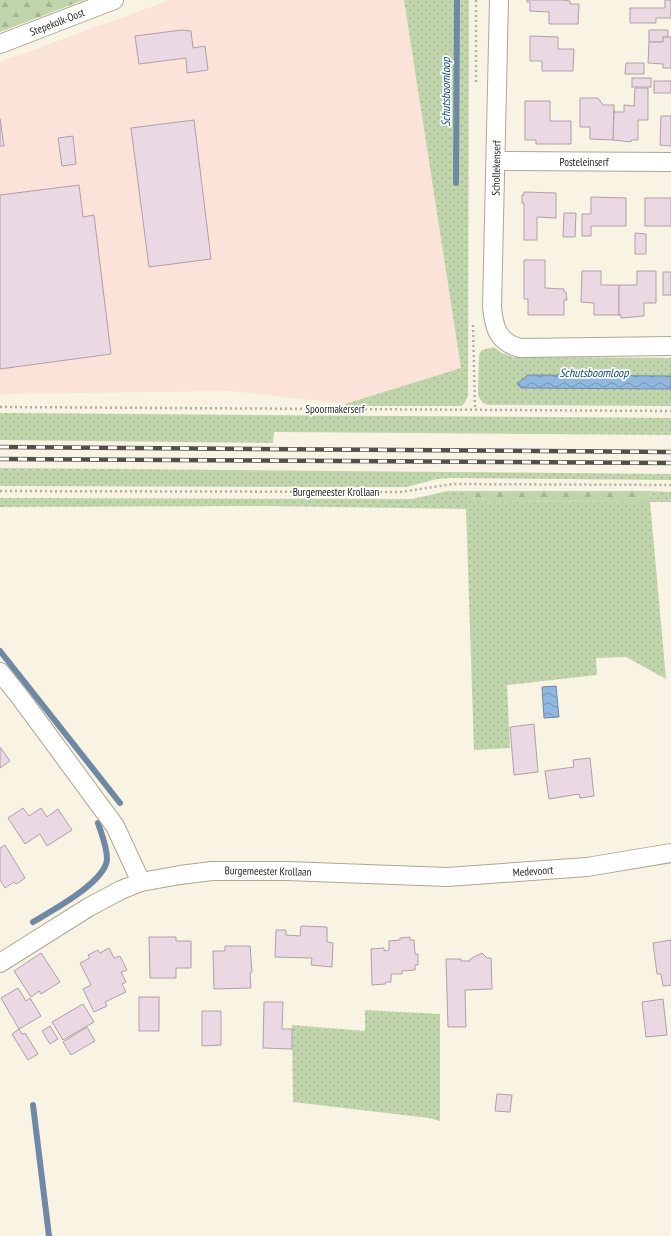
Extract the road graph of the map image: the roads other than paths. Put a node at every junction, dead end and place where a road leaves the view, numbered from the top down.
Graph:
1 (114, 0) edge
2 (499, 0) edge
3 (0, 44) edge
4 (496, 161) junction
5 (671, 162) edge
6 (671, 346) edge
7 (0, 672) edge
8 (671, 853) edge
9 (395, 876) joint
10 (141, 882) junction
11 (0, 963) edge

1 - 3 street, Stepekolk-Oost
2 - 4 street, Schollekenserf
4 - 5 street, Posteleinserf
4 - 6 street, Schollekenserf
7 - 10 street
8 - 9 street, Medevoort
9 - 10 street, Burgemeester Krollaan
10 - 11 street, Burgemeester Krollaan

